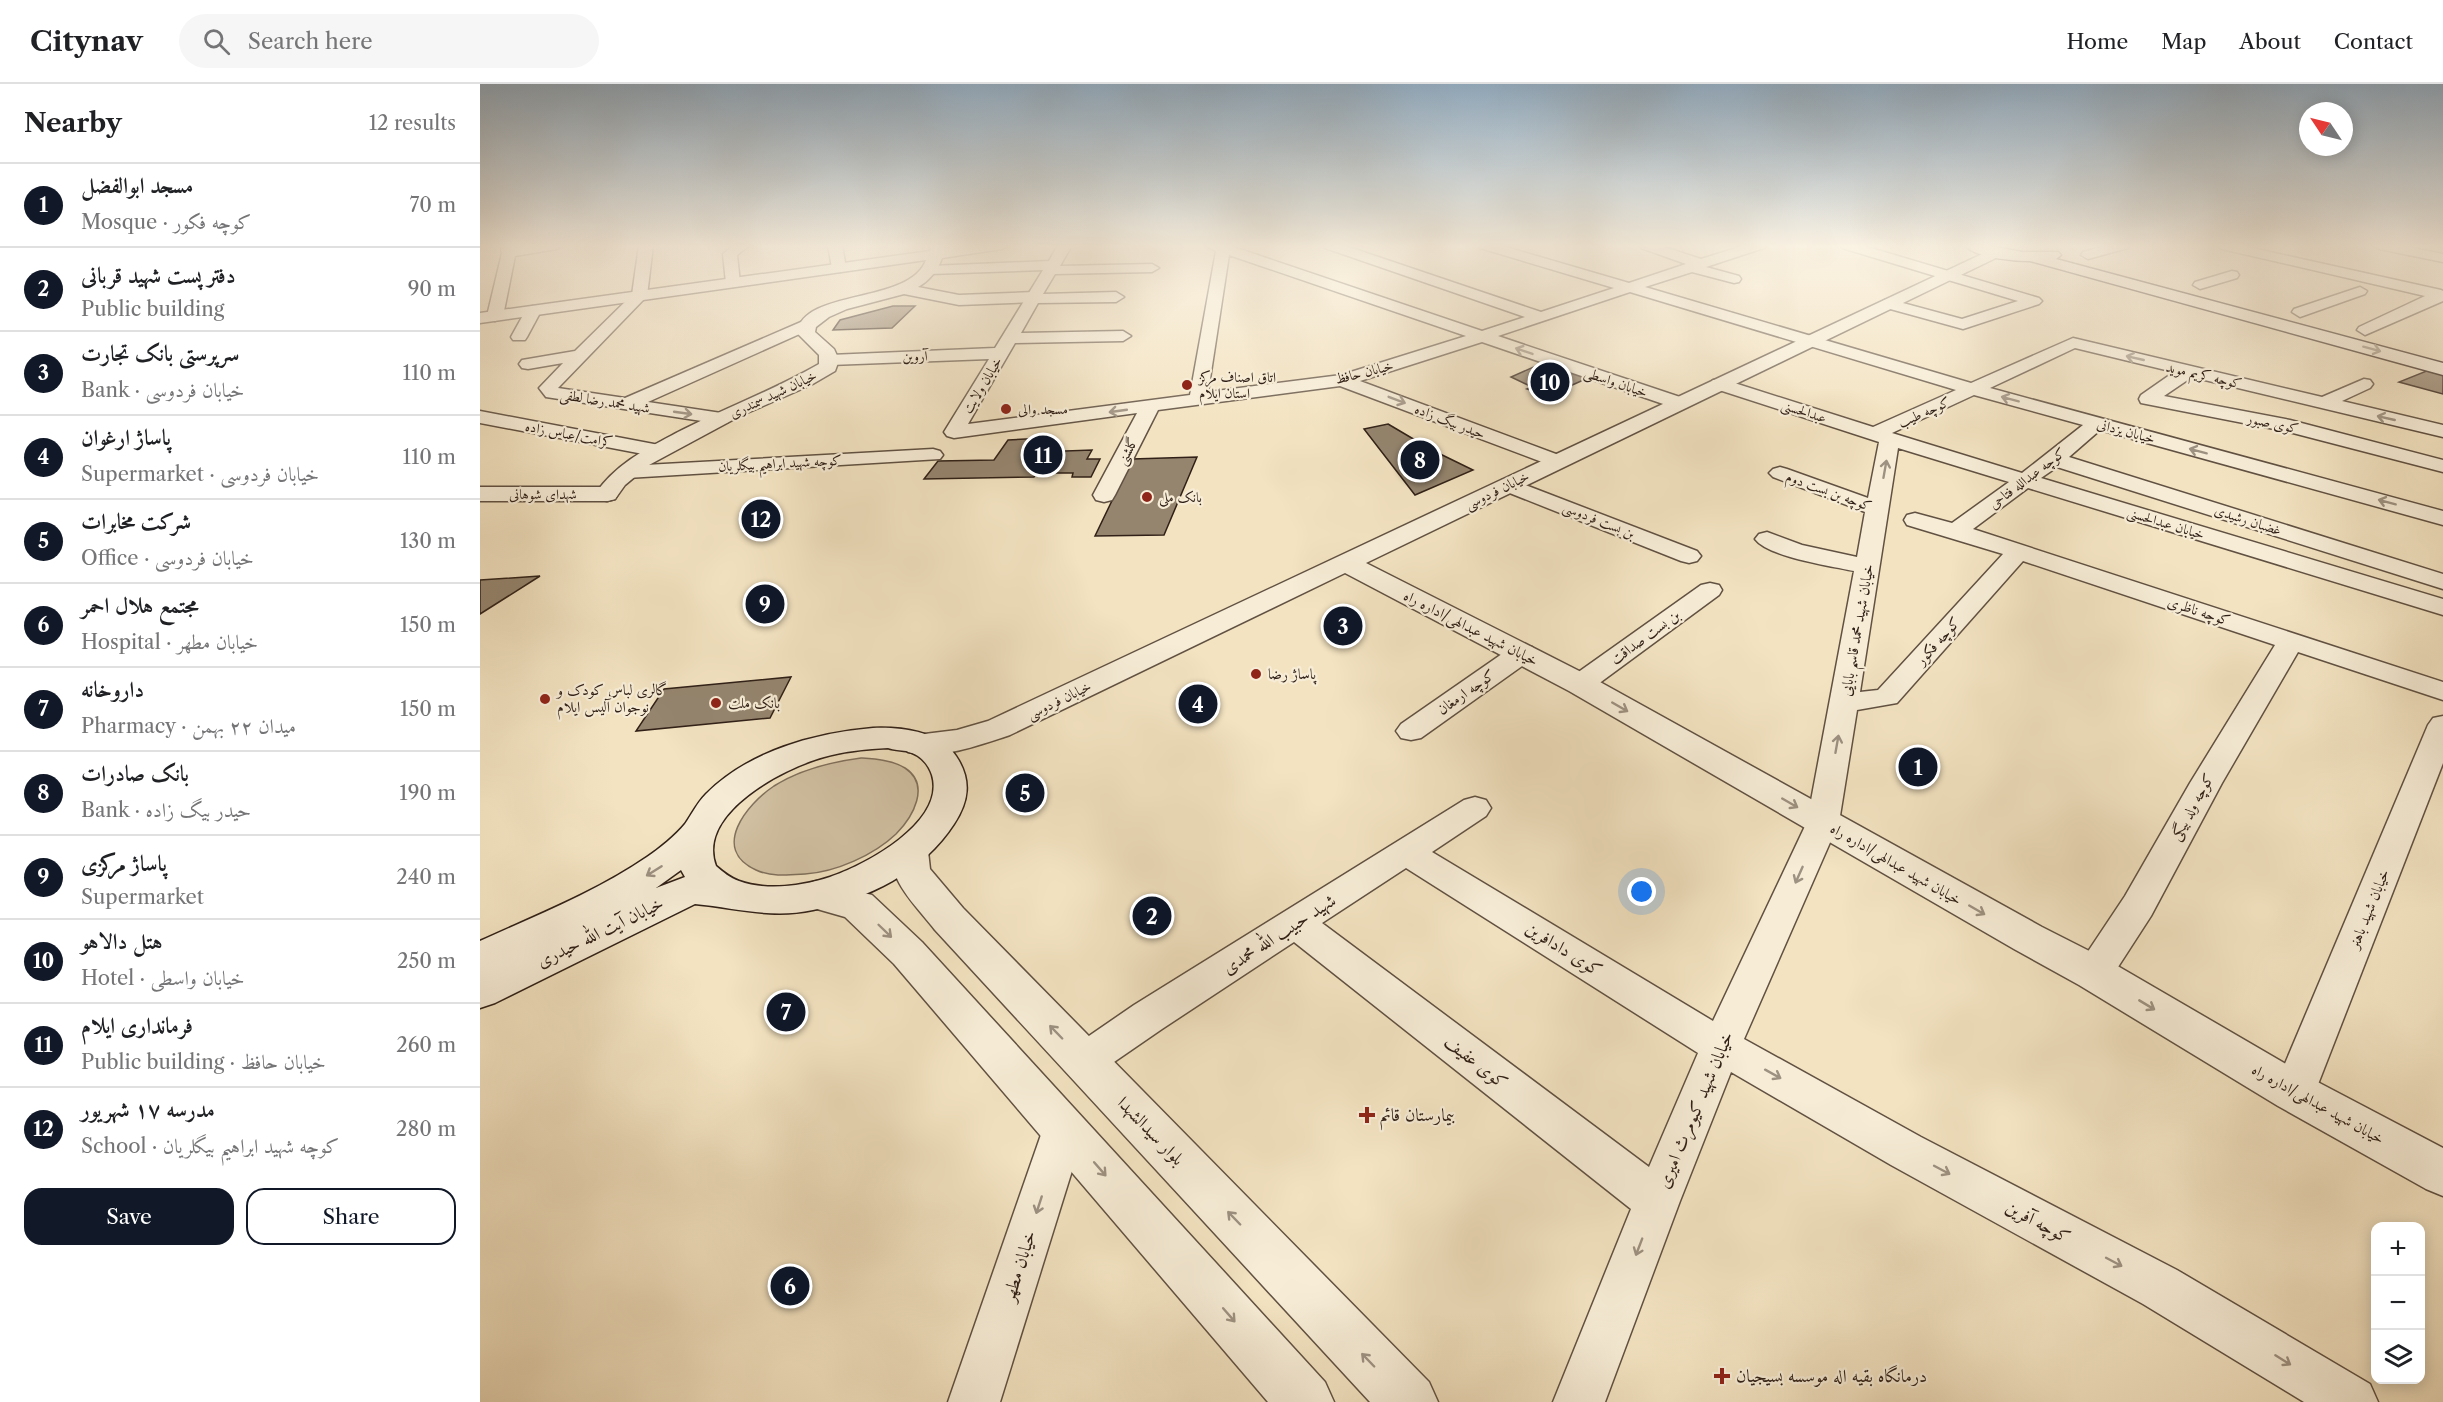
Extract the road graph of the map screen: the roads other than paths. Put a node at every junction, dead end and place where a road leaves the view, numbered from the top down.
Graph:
1 (565, 307) edge
2 (629, 307) edge
3 (845, 307) edge
4 (1029, 307) edge
5 (1210, 307) edge
6 (1394, 307) edge
7 (1513, 307) edge
8 (1570, 307) edge
9 (1695, 307) edge
10 (1883, 307) edge
11 (1897, 307) edge
12 (2017, 307) edge
13 (2214, 307) edge
14 (2307, 307) edge
15 (2417, 307) edge
16 (2295, 310) joint
17 (533, 311) junction
18 (1541, 316) junction
19 (487, 317) edge
20 (807, 325) junction
21 (2366, 330) junction
22 (1124, 336) dead end
23 (1481, 336) junction
24 (2388, 336) dead end
25 (519, 337) dead end
26 (1010, 338) junction
27 (2107, 338) dead end
28 (1809, 341) junction
29 (2088, 347) junction
30 (1001, 353) junction
31 (581, 355) junction
32 (830, 360) junction
33 (528, 364) dead end
34 (2443, 369) edge
35 (2188, 371) junction
36 (1342, 380) junction
37 (1719, 384) junction
38 (2364, 384) dead end
39 (1973, 389) junction
40 (1198, 400) junction
41 (1679, 403) junction
42 (2324, 404) junction
43 (625, 405) junction
44 (1150, 407) junction
45 (480, 417) edge
46 (721, 418) junction
47 (2097, 423) junction
48 (2442, 430) edge
49 (954, 432) joint
50 (1881, 436) junction
51 (658, 451) junction
52 (933, 455) dead end
53 (2054, 459) junction
54 (1557, 461) junction
55 (2443, 466) edge
56 (627, 472) junction
57 (1780, 473) dead end
58 (2023, 480) junction
59 (1510, 484) junction
60 (480, 494) edge
61 (607, 494) joint
62 (1104, 495) dead end
63 (1878, 509) junction
64 (2443, 518) edge
65 (1916, 520) dead end
66 (1956, 531) junction
67 (1767, 539) dead end
68 (2018, 552) junction
69 (1689, 556) dead end
70 (1345, 563) junction
71 (1868, 567) junction
72 (2443, 582) edge
73 (1710, 590) dead end
74 (2443, 607) edge
75 (2291, 641) junction
76 (1522, 654) junction
77 (1580, 684) junction
78 (2443, 691) edge
79 (1844, 703) junction
80 (2443, 725) edge
81 (999, 728) junction
82 (1411, 731) dead end
83 (920, 744) junction
84 (952, 777) junction
85 (1475, 808) dead end
86 (1823, 822) junction
87 (698, 833) junction
88 (910, 851) junction
89 (1406, 852) junction
90 (723, 892) junction
91 (817, 895) junction
92 (1296, 924) junction
93 (581, 927) junction
94 (480, 959) edge
95 (2094, 974) junction
96 (480, 991) edge
97 (1721, 1046) junction
98 (1084, 1061) junction
99 (2294, 1092) junction
100 (1064, 1130) junction
101 (2443, 1173) edge
102 (1657, 1201) junction
103 (974, 1402) edge
104 (1305, 1402) edge
105 (1408, 1402) edge
106 (1579, 1402) edge
107 (2352, 1402) edge

1 - 17 street
2 - 31 street, شهید محمد رضا لطفی
3 - 20 street
4 - 26 street, خیابان ولایت
5 - 40 street
6 - 23 street, خیابان واسطی
7 - 18 street
8 - 18 street, خیابان حافظ
9 - 28 street, خیابان یزدانی
10 - 28 street, خیابان فردوسی
11 - 12 street
13 -> 34 street
14 - 16 street
15 - 21 street
16 - 21 street
17 - 19 street
17 - 25 street
18 - 23 street, خیابان حافظ
20 - 32 street, خیابان شهید سمندری
20 - 43 street
21 - 24 street
22 - 26 street
23 - 36 street, خیابان حافظ
41 -> 23 street, خیابان واسطی
26 - 30 street, خیابان ولایت
27 - 29 street
28 - 37 street, خیابان فردوسی
28 - 39 street, خیابان یزدانی
35 -> 29 street, کوچه کریم موید
29 - 39 street, کوچه کریم موید
30 - 32 street, آروین
30 - 49 street, خیابان ولایت
31 - 33 street
31 - 43 street, شهید محمد رضا لطفی
32 - 46 street, خیابان شهید سمندری
35 - 42 street, کوچه کریم موید
35 - 55 street, کوی صبور
36 - 40 street, خیابان حافظ
36 -> 54 street, حیدر بیگ زاده
37 - 41 street, خیابان فردوسی
37 - 50 street, عبدالحسنی
38 - 42 street
47 -> 39 street, خیابان یزدانی
39 - 50 street, کوچه طیب
40 - 44 street, خیابان حافظ
41 - 54 street, خیابان فردوسی
48 -> 42 street, کوچه کریم موید
43 -> 46 street, شهید محمد رضا لطفی
44 -> 49 street, خیابان حافظ
44 - 62 street, گلشنی
45 - 51 street, کرامت/عباس زاده
46 - 51 street, خیابان شهید سمندری
47 - 53 street, کوچه عبدالله فتاحی
64 -> 47 street, خیابان یزدانی
50 - 58 street, خیابان عبدالحسنی
63 -> 50 street, خیابان شهید محمد قاسم بابایی
51 - 56 street, خیابان شهید سمندری
52 - 56 street, کوچه شهید ابراهیم بیگلریان
53 - 58 street, کوچه عبدالله فتاحی
53 - 72 street, غضبان رشیدی
54 - 59 street, خیابان فردوسی
56 - 61 street, خیابان شهید سمندری
57 - 63 street, کوچه بن بست دوم
58 - 66 street, کوچه عبدالله فتاحی
58 - 74 street, خیابان عبدالحسنی
59 - 69 street, بن بست فردوسی
59 - 70 street, خیابان فردوسی
60 - 61 street, شهدای شوهانی
63 - 71 street, خیابان شهید محمد قاسم بابایی
65 - 66 street, کوچه ناظری
66 - 68 street, کوچه ناظری
67 - 71 street
68 - 75 street, کوچه ناظری
68 - 79 street, کوچه فکور
70 - 76 street, خیابان شهید عبدالهی/اداره راه
70 - 81 street, خیابان فردوسی
71 - 79 street, خیابان شهید محمد قاسم بابایی
73 - 77 street, بن بست صداقت
75 - 78 street, کوچه ناظری
75 - 95 street, کوچه ولد بیگی
76 - 77 street, خیابان شهید عبدالهی/اداره راه
76 - 82 street, کوچه ارمغان
77 -> 86 street, خیابان شهید عبدالهی/اداره راه
86 -> 79 street, خیابان شهید محمد قاسم بابایی
80 - 99 street, خیابان شهید باهنر
81 - 83 street, خیابان فردوسی
81 - 84 street, خیابان فردوسی
83 - 84 street
83 - 87 street, خیابان آیت الله حیدری
84 - 88 street
85 - 89 street, شهید حبیب‌ الله محمدی
86 -> 95 street, خیابان شهید عبدالهی/اداره راه
86 -> 97 street, خیابان شهید کیومرث امیری
87 - 90 street
87 -> 93 street, خیابان آیت الله حیدری
88 - 91 street
98 -> 88 street, بلوار سیدالشهدا
89 - 92 street, شهید حبیب‌ الله محمدی
89 - 97 street, کوی دادافرین
90 - 91 street, خیابان آیت الله حیدری
90 - 93 street, خیابان آیت الله حیدری
91 -> 100 street
92 - 98 street, شهید حبیب‌ الله محمدی
92 - 102 street, کوی عفیف
93 - 94 street, خیابان آیت الله حیدری
93 - 96 street, خیابان آیت الله حیدری
95 -> 99 street, خیابان شهید عبدالهی/اداره راه
97 - 102 street, خیابان شهید کیومرث امیری
97 -> 107 street, کوچه آفرین
105 -> 98 street, بلوار سیدالشهدا
99 - 101 street, خیابان شهید عبدالهی/اداره راه
100 -> 103 street, خیابان مطهر
100 -> 104 street
102 -> 106 street, خیابان شهید کیومرث امیری

